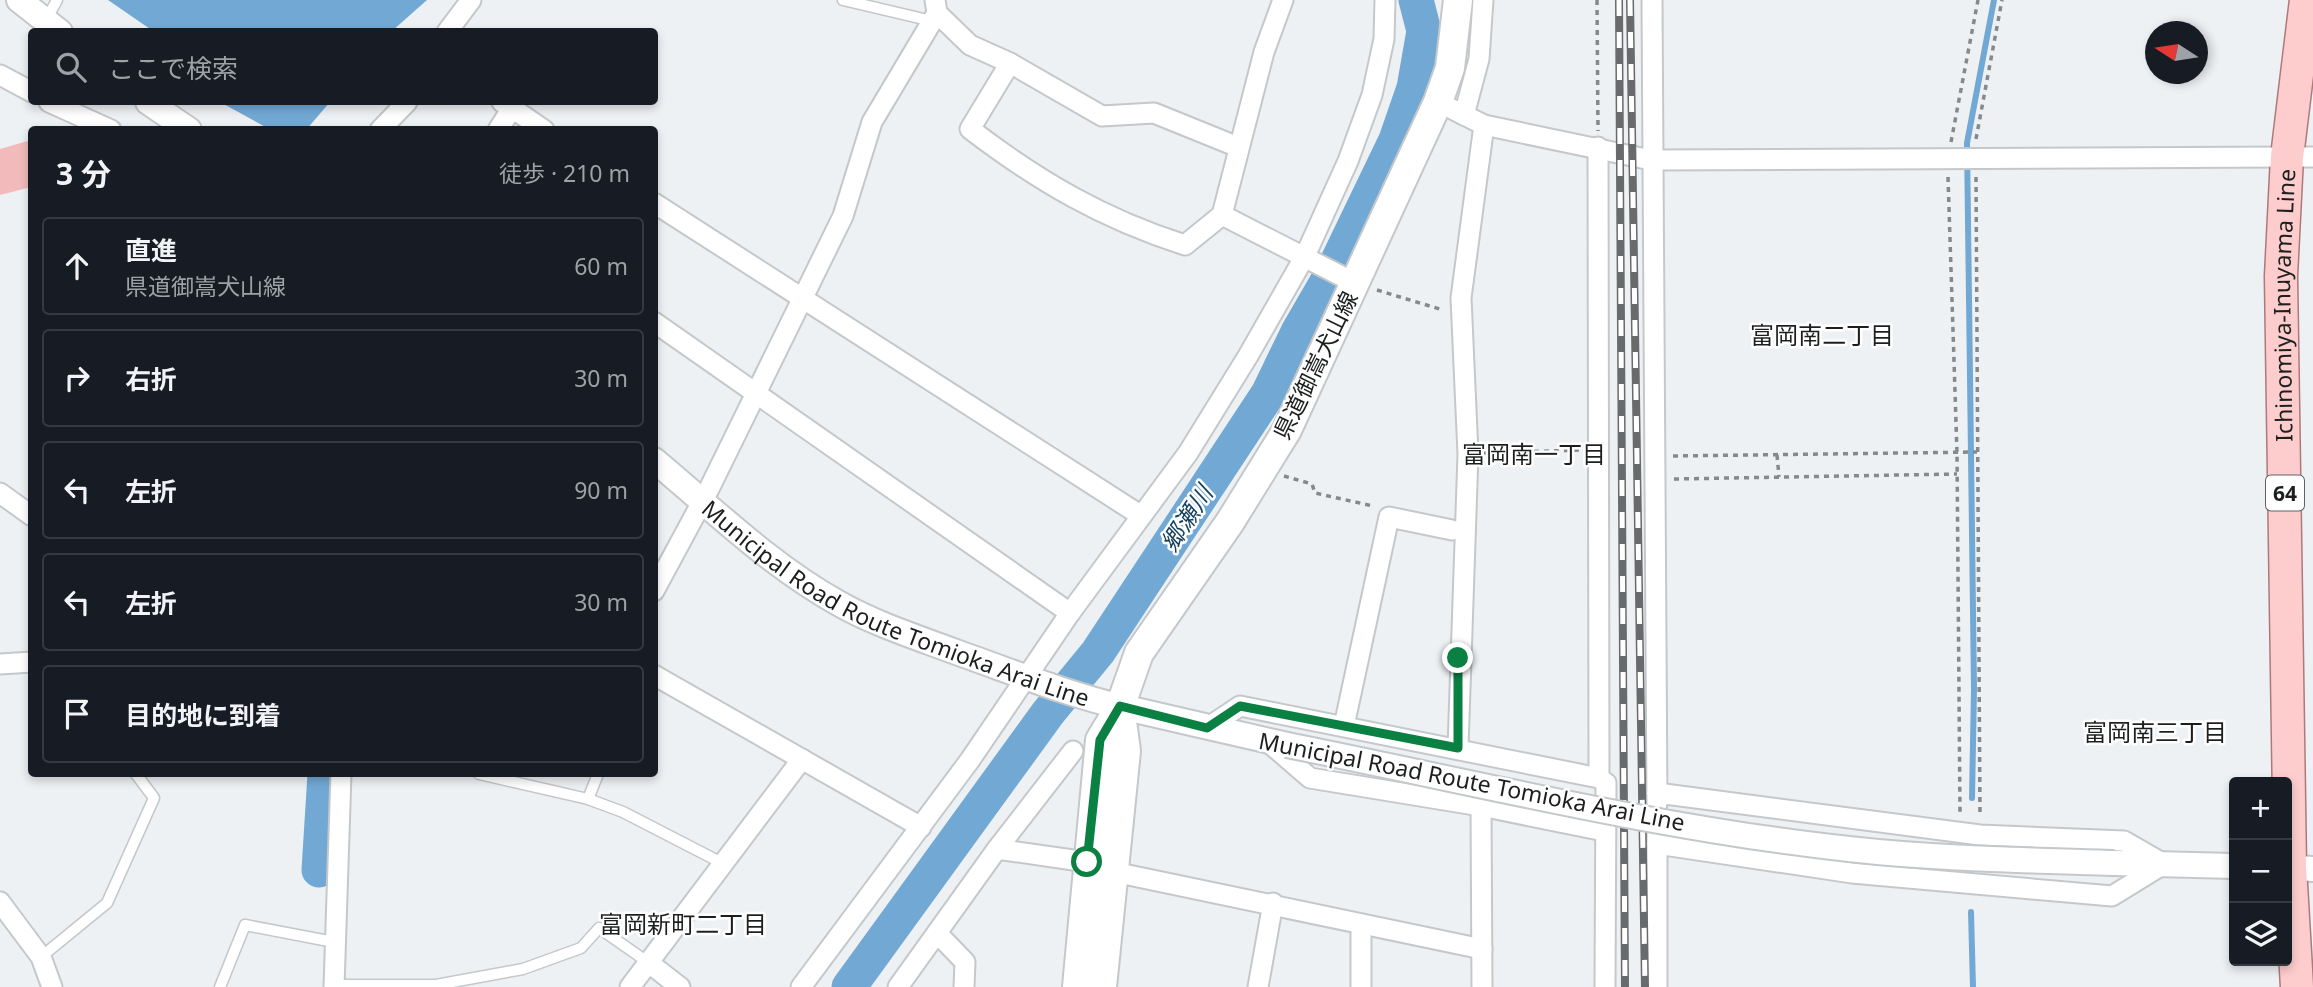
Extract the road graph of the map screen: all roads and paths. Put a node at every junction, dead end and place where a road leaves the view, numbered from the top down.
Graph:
1 (19, 0) edge
2 (471, 0) edge
3 (843, 0) edge
4 (1283, 0) edge
5 (1385, 0) edge
6 (1458, 0) edge
7 (1483, 0) edge
8 (1597, 0) edge
9 (1652, 0) edge
10 (1978, 0) edge
11 (2002, 0) edge
12 (2306, 0) edge
13 (934, 11) edge
14 (54, 17) edge
15 (450, 28) edge
16 (1010, 63) junction
17 (0, 75) edge
18 (28, 90) edge
19 (1438, 102) junction
20 (56, 105) edge
21 (152, 105) edge
22 (388, 105) edge
23 (404, 105) edge
24 (507, 105) edge
25 (1464, 115) junction
26 (1484, 125) junction
27 (102, 126) edge
28 (183, 126) edge
29 (371, 126) edge
30 (384, 126) edge
31 (499, 126) edge
32 (538, 126) edge
33 (1238, 147) junction
34 (1598, 147) junction
35 (2300, 157) edge
36 (1964, 159) junction
37 (1651, 160) junction
38 (658, 206) edge
39 (1222, 215) junction
40 (1305, 256) junction
41 (1355, 282) junction
42 (802, 300) junction
43 (1447, 312) dead end
44 (658, 325) edge
45 (755, 395) junction
46 (1598, 450) junction
47 (1977, 452) junction
48 (1957, 453) junction
49 (1468, 454) junction
50 (1777, 455) junction
51 (1654, 457) junction
52 (658, 463) edge
53 (1262, 470) junction
54 (1957, 474) junction
55 (1779, 477) junction
56 (1654, 480) junction
57 (0, 493) edge
58 (702, 500) junction
59 (28, 513) edge
60 (1140, 515) junction
61 (1390, 517) junction
62 (1452, 530) dead end
63 (658, 583) edge
64 (1070, 613) junction
65 (28, 662) edge
66 (0, 664) edge
67 (658, 677) edge
68 (1028, 678) junction
69 (1120, 706) junction
70 (1344, 726) junction
71 (1207, 728) junction
72 (1277, 743) junction
73 (1458, 748) junction
74 (1073, 751) dead end
75 (802, 759) junction
76 (138, 777) edge
77 (341, 777) edge
78 (492, 777) edge
79 (597, 777) edge
80 (1599, 778) junction
81 (1657, 793) junction
82 (588, 799) junction
83 (1481, 806) junction
84 (921, 827) junction
85 (1604, 831) junction
86 (1970, 834) junction
87 (1657, 844) junction
88 (998, 849) junction
89 (1087, 862) junction
90 (722, 863) junction
91 (2164, 864) junction
92 (2229, 866) edge
93 (2297, 868) edge
94 (1114, 872) junction
95 (0, 902) edge
96 (1273, 903) junction
97 (1361, 924) junction
98 (937, 933) junction
99 (334, 942) junction
100 (1482, 949) junction
101 (41, 957) junction
102 (649, 963) junction
103 (334, 986) edge
104 (52, 987) edge
105 (220, 987) edge
106 (630, 987) edge
107 (680, 987) edge
108 (801, 987) edge
109 (898, 987) edge
110 (964, 987) edge
111 (1077, 987) edge
112 (1102, 987) edge
113 (1258, 987) edge
114 (1361, 987) edge
115 (1482, 987) edge
116 (1605, 987) edge
117 (1657, 987) edge
118 (2297, 987) edge

1 - 14 street
2 - 15 street
3 - 13 lane
4 - 33 street
5 - 40 street
6 - 19 main road, 県道御嵩犬山線
7 - 25 street
8 - 34 path
9 - 37 street
10 - 36 path
11 - 36 path
12 - 35 main road, Ichinomiya-Inuyama Line / 64
13 - 16 street
13 - 42 street
16 - 33 street
16 - 39 street
17 - 18 street
19 - 25 street
19 - 41 main road, 県道御嵩犬山線
20 - 27 street
21 - 28 street
22 - 29 street
23 - 30 street
24 - 31 street
24 - 32 street
25 - 26 street
26 - 34 street
26 - 49 street
33 - 39 street
34 - 37 street
34 - 46 street
35 - 36 street
35 - 93 main road, Ichinomiya-Inuyama Line / 64
36 - 37 street
36 - 47 path
36 - 48 path
37 - 51 street
38 - 42 street
39 - 40 street
40 - 41 street
40 - 60 street
41 - 43 path
41 - 53 main road, 県道御嵩犬山線
42 - 45 street
42 - 60 street
44 - 45 street
45 - 58 street
45 - 64 street
46 - 49 path
46 - 80 street
47 - 48 path
47 - 86 path
48 - 50 path
48 - 54 path
49 - 73 street
50 - 51 path
50 - 55 path
51 - 56 street
52 - 58 street, Municipal Road Route Tomioka Arai Line
53 - 61 path
53 - 69 main road, 県道御嵩犬山線
54 - 55 path
54 - 86 path
55 - 56 path
56 - 81 street
57 - 59 street
58 - 63 street
58 - 68 street, Municipal Road Route Tomioka Arai Line
60 - 64 street
61 - 62 street
61 - 70 street
64 - 68 street
65 - 66 street
67 - 75 street
68 - 69 street, Municipal Road Route Tomioka Arai Line
68 - 84 street
69 - 71 street, Municipal Road Route Tomioka Arai Line
69 - 89 main road, 県道御嵩犬山線
69 - 94 main road, 県道御嵩犬山線
70 - 71 street
70 - 73 street
71 - 72 street, Municipal Road Route Tomioka Arai Line
72 - 83 street
72 - 91 street, Municipal Road Route Tomioka Arai Line, bridge
73 - 80 street
74 - 88 street
75 - 84 street
75 - 90 street
76 - 101 lane
77 - 99 street
78 - 82 lane
79 - 82 lane
80 - 85 street
81 - 86 street
81 - 87 street
82 - 90 lane
83 - 85 street
83 - 100 street
84 - 108 street
85 - 116 street
86 - 91 street
87 - 91 street
87 - 117 street
88 - 89 street
88 - 98 street
89 - 111 main road, 県道御嵩犬山線
90 - 102 street
91 - 92 street, Municipal Road Route Tomioka Arai Line
93 - 118 main road, Ichinomiya-Inuyama Line / 64
94 - 96 street
94 - 112 main road, 県道御嵩犬山線
95 - 101 street
96 - 97 street
96 - 113 street
97 - 100 street
97 - 114 street
98 - 109 street
98 - 110 street
99 - 103 street
99 - 105 lane
100 - 115 street
101 - 104 street
102 - 103 lane
102 - 106 street
102 - 107 street

